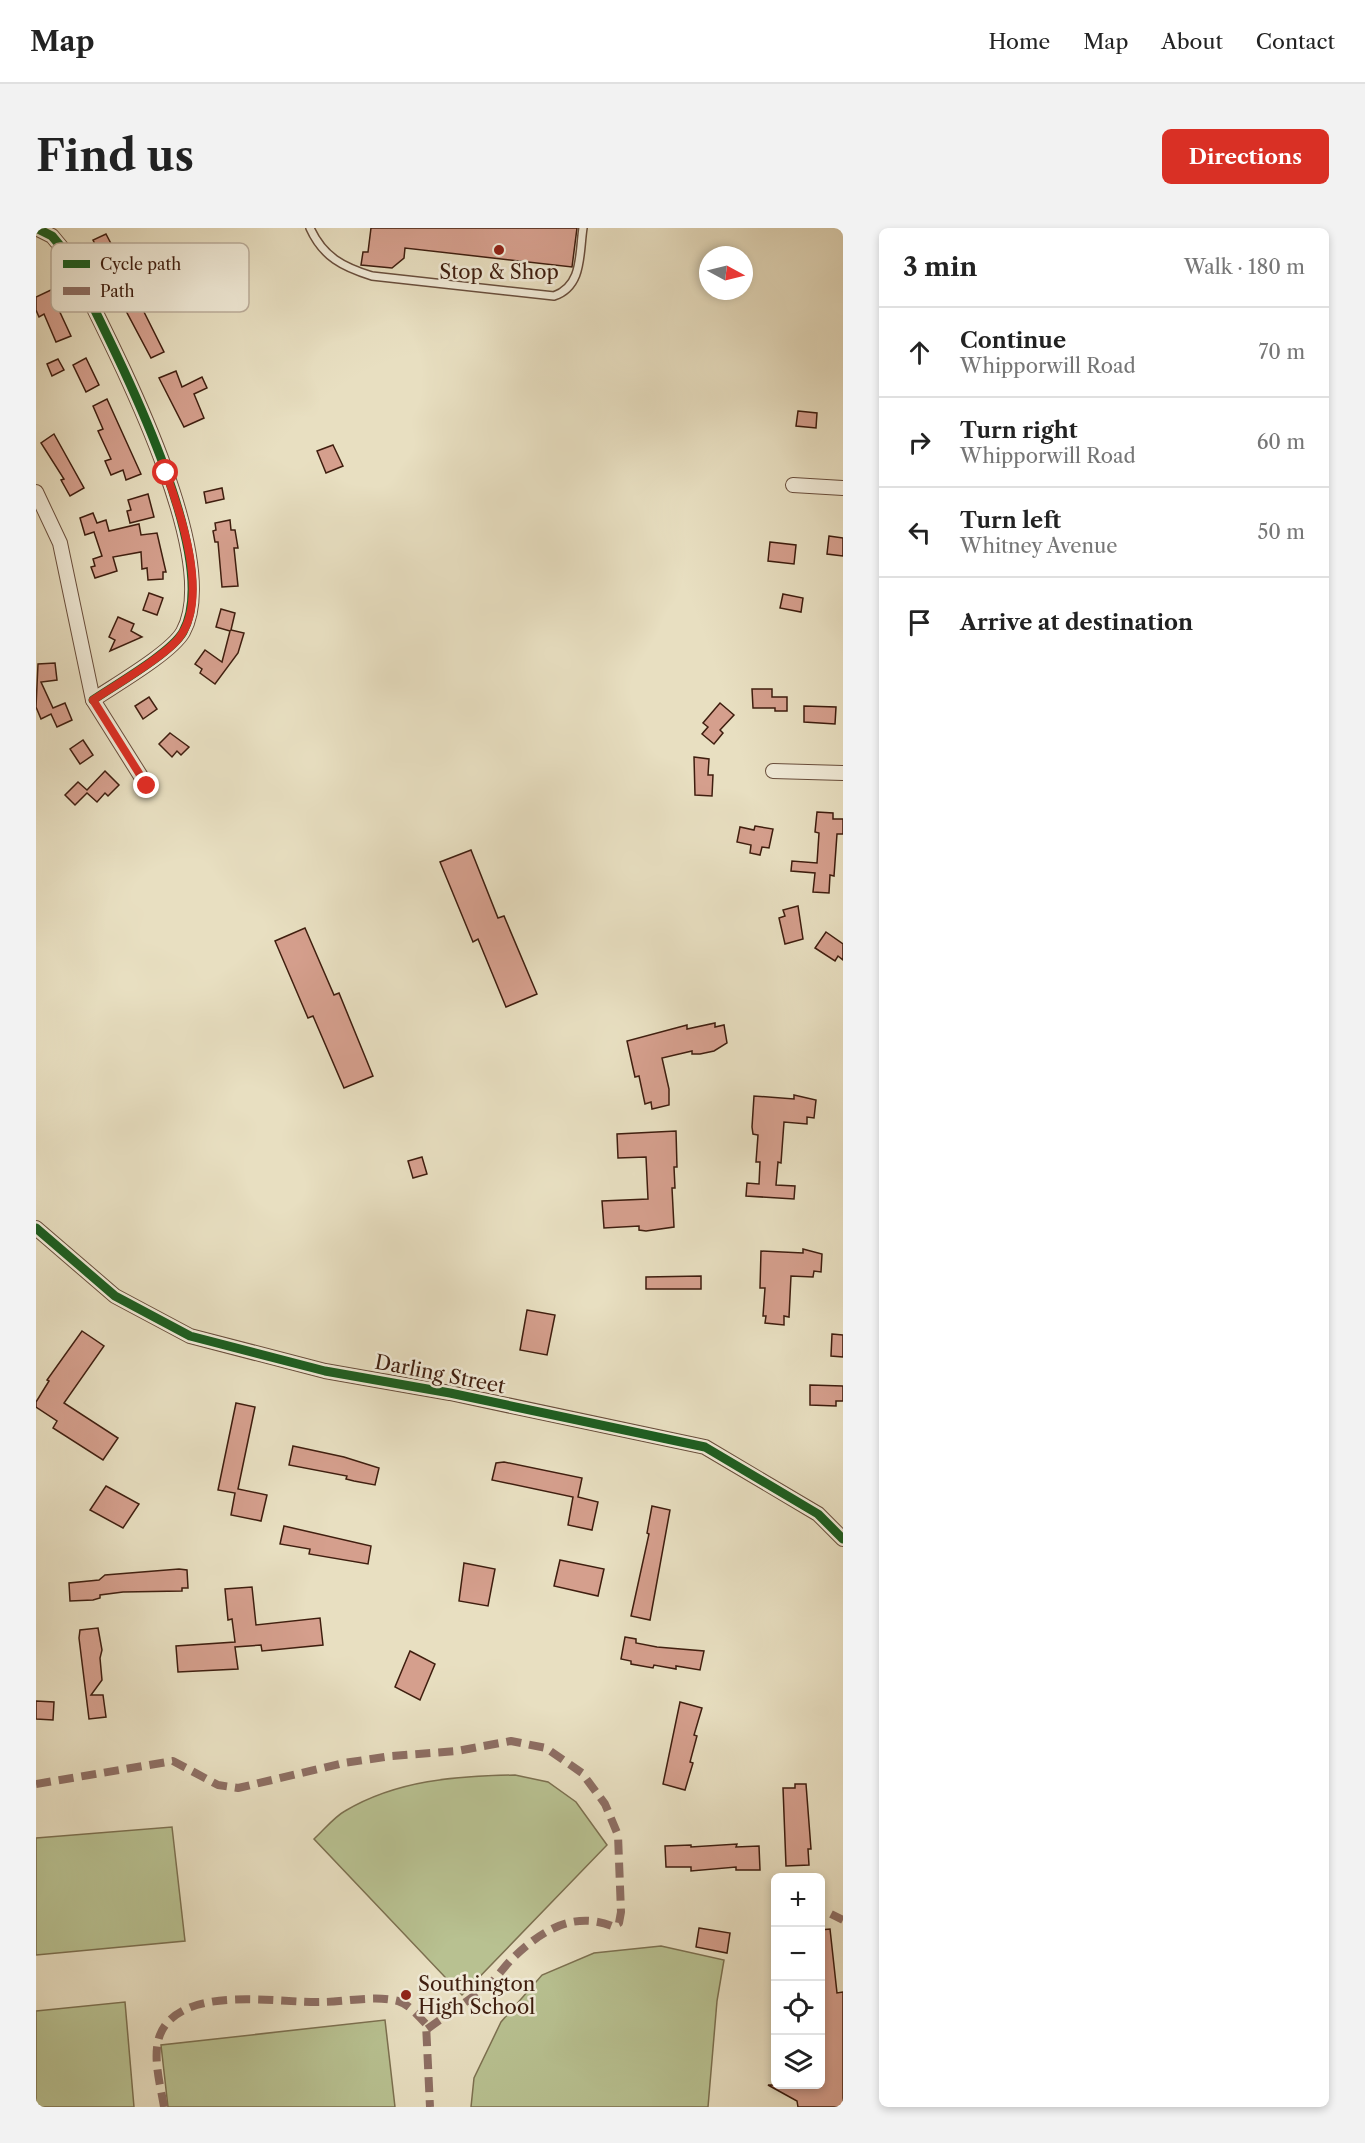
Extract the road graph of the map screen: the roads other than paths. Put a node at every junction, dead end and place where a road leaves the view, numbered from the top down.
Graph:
1 (36, 228) edge
2 (310, 228) edge
3 (583, 228) edge
4 (58, 243) edge
5 (95, 312) edge
6 (793, 485) dead end
7 (843, 488) edge
8 (36, 492) edge
9 (93, 700) junction
10 (773, 771) dead end
11 (843, 773) edge
12 (147, 786) dead end
13 (36, 1228) edge
14 (843, 1539) edge

1 - 4 street
2 - 3 lane
5 - 9 street
6 - 7 street
8 - 9 street
9 - 12 street
10 - 11 street
13 - 14 street, Darling Street

